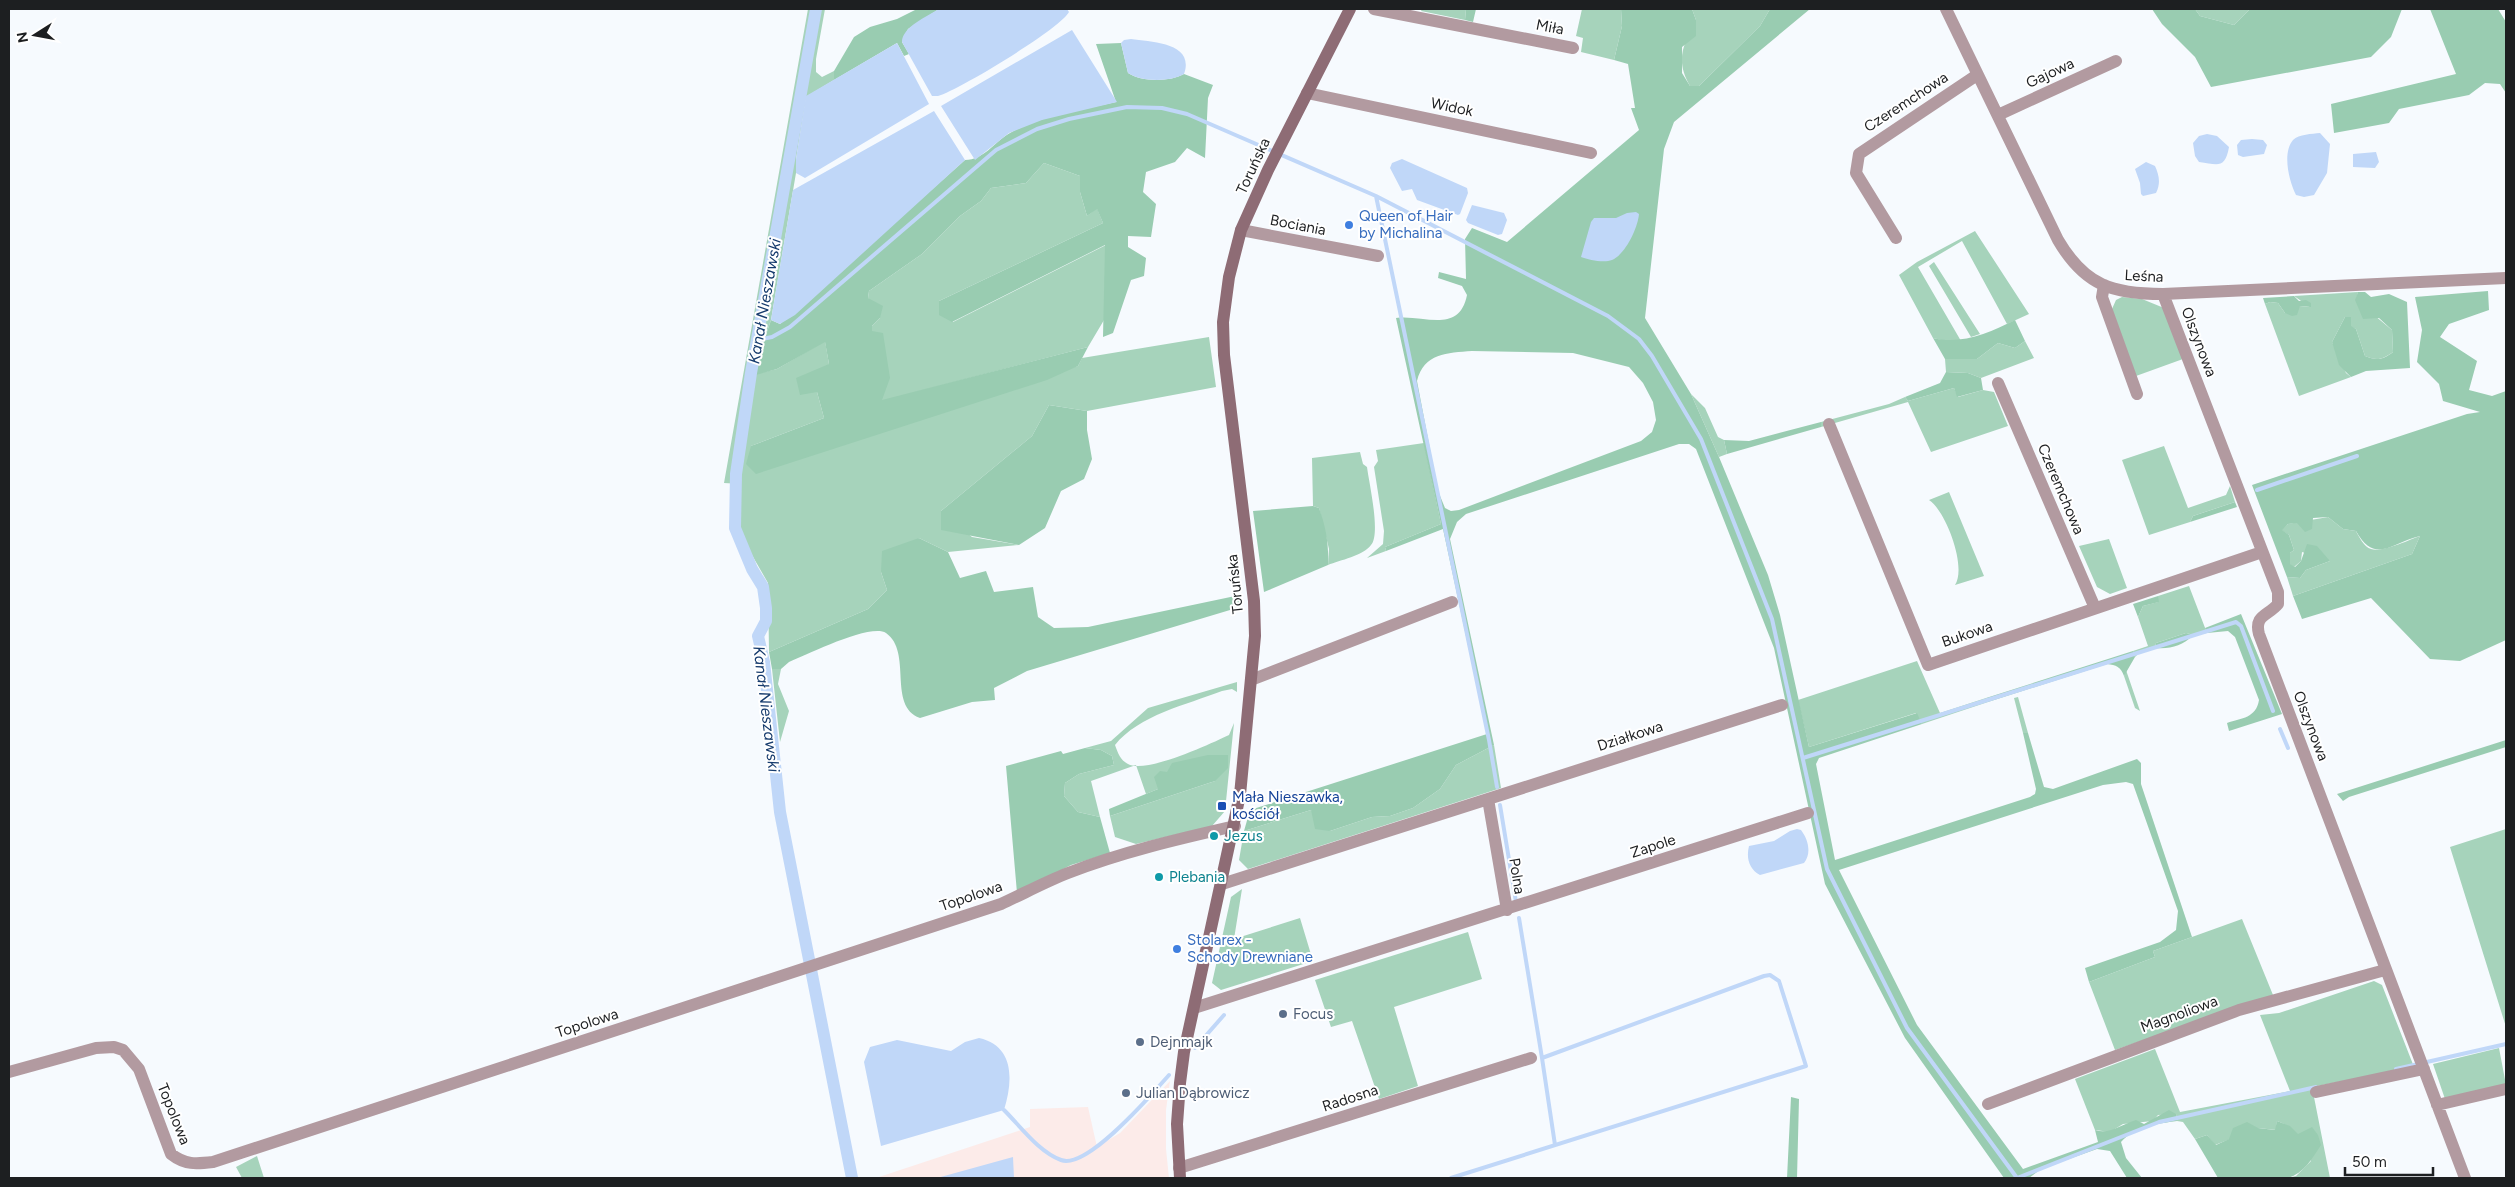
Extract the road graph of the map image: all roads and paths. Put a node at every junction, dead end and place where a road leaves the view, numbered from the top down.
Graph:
1 (1350, 9) edge
2 (1374, 9) edge
3 (1946, 9) edge
4 (1573, 48) dead end
5 (2116, 61) dead end
6 (1977, 75) junction
7 (1307, 92) junction
8 (1998, 116) junction
9 (1591, 152) dead end
10 (1241, 230) junction
11 (1896, 238) dead end
12 (1378, 256) dead end
13 (2506, 278) edge
14 (2104, 285) junction
15 (2164, 294) junction
16 (1998, 383) dead end
17 (2137, 394) dead end
18 (1829, 424) dead end
19 (2262, 552) junction
20 (1452, 602) dead end
21 (2095, 608) junction
22 (1251, 680) junction
23 (1782, 704) dead end
24 (1488, 799) junction
25 (1808, 813) dead end
26 (1235, 826) junction
27 (1222, 884) junction
28 (1507, 910) junction
29 (2385, 970) junction
30 (1194, 1008) junction
31 (1531, 1058) dead end
32 (2422, 1065) junction
33 (9, 1072) edge
34 (2506, 1089) edge
35 (2316, 1092) dead end
36 (1988, 1104) dead end
37 (2437, 1105) junction
38 (1180, 1173) edge
39 (2465, 1178) edge

1 - 7 main road, Toruńska
2 - 4 street, Miła
3 - 6 street, Leśna
5 - 8 street, Gajowa
6 - 8 street, Leśna
6 - 11 street, Czeremchowa
7 - 9 street, Widok
7 - 10 main road, Toruńska
8 - 14 street, Leśna
10 - 12 street, Bociania
10 - 22 main road, Toruńska
13 - 15 street, Leśna
14 - 15 street, Leśna
14 - 17 street
15 - 19 street, Olszynowa
16 - 21 street, Czeremchowa
18 - 21 street, Bukowa
19 - 21 street, Bukowa
19 - 29 street, Olszynowa
20 - 22 street
22 - 26 main road, Toruńska
23 - 24 street, Działkowa
24 - 27 street
24 - 28 street, Polna
25 - 28 street, Zapole
26 - 27 main road, Toruńska
26 - 33 street, Topolowa
27 - 30 main road, Toruńska
28 - 30 street, Polna
29 - 32 street, Olszynowa
29 - 36 street, Magnoliowa
30 - 38 main road, Toruńska
31 - 38 street, Radosna
32 - 35 street
32 - 37 street, Olszynowa
34 - 37 street
37 - 39 street, Olszynowa

